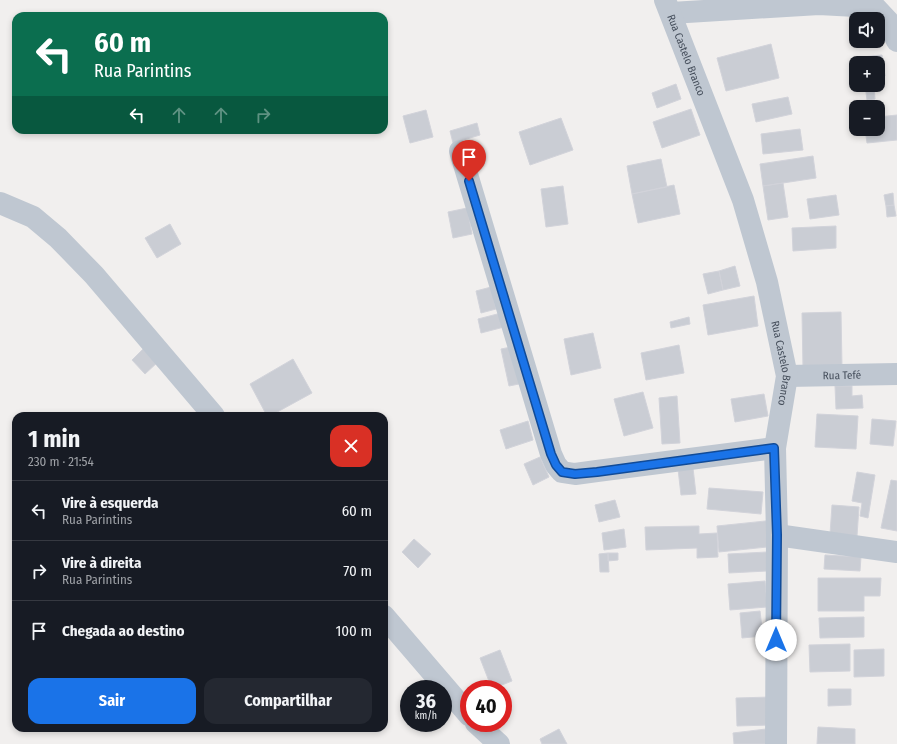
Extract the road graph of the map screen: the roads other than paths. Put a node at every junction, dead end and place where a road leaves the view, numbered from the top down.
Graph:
1 (668, 7) edge
2 (897, 41) edge
3 (460, 151) dead end
4 (0, 203) edge
5 (897, 374) edge
6 (787, 376) junction
7 (211, 412) edge
8 (774, 448) junction
9 (777, 535) junction
10 (897, 552) edge
11 (388, 621) edge
12 (460, 705) edge
13 (486, 732) edge
14 (499, 744) edge
15 (776, 744) edge

1 - 2 street
1 - 6 street, Rua Castelo Branco
3 - 8 street
4 - 7 street
5 - 6 street, Rua Tefé
6 - 8 street, Rua Castelo Branco
8 - 9 street, Rua Castelo Branco
9 - 10 street
9 - 15 street, Rua Castelo Branco
11 - 12 street
13 - 14 street

